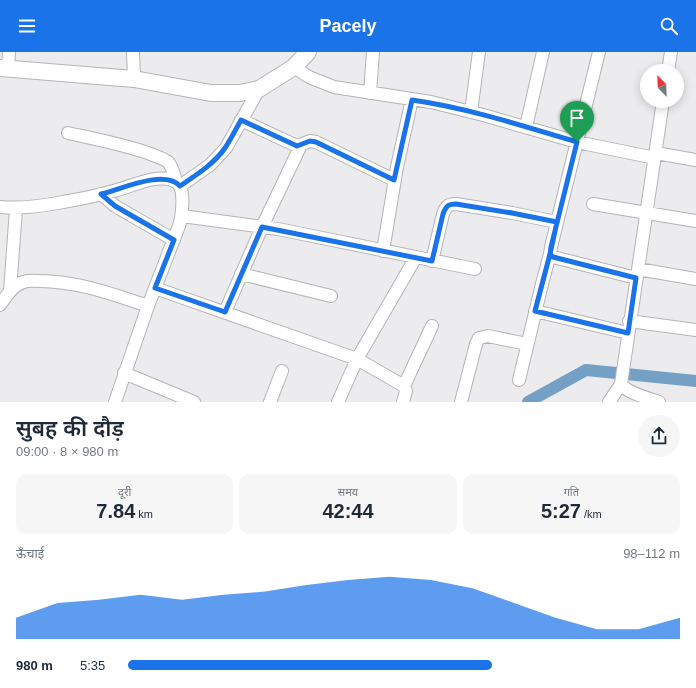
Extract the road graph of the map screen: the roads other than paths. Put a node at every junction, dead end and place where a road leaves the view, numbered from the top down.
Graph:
1 (9, 52) edge
2 (133, 52) edge
3 (308, 52) edge
4 (373, 52) edge
5 (479, 52) edge
6 (543, 52) edge
7 (599, 52) edge
8 (671, 52) edge
9 (669, 64) edge
10 (294, 67) junction
11 (4, 69) edge
12 (134, 79) junction
13 (259, 89) junction
14 (370, 93) junction
15 (412, 100) junction
16 (662, 108) edge
17 (471, 112) junction
18 (241, 120) junction
19 (526, 127) junction
20 (68, 133) dead end
21 (577, 142) junction
22 (301, 145) junction
23 (655, 156) junction
24 (696, 160) edge
25 (394, 180) junction
26 (178, 184) junction
27 (101, 194) junction
28 (593, 204) dead end
29 (0, 208) edge
30 (16, 208) junction
31 (646, 213) junction
32 (182, 216) junction
33 (696, 221) edge
34 (557, 222) junction
35 (262, 227) junction
36 (174, 240) junction
37 (384, 251) junction
38 (550, 254) junction
39 (416, 257) junction
40 (432, 261) junction
41 (475, 269) dead end
42 (637, 273) junction
43 (241, 274) junction
44 (696, 279) edge
45 (155, 288) junction
46 (10, 291) junction
47 (331, 296) dead end
48 (0, 305) edge
49 (148, 306) junction
50 (535, 311) junction
51 (225, 312) junction
52 (629, 321) junction
53 (432, 326) dead end
54 (696, 330) edge
55 (628, 333) junction
56 (528, 344) junction
57 (357, 359) junction
58 (282, 371) dead end
59 (124, 373) junction
60 (519, 380) dead end
61 (621, 381) junction
62 (404, 386) junction
63 (115, 402) edge
64 (194, 402) edge
65 (270, 402) edge
66 (338, 402) edge
67 (403, 402) edge
68 (461, 402) edge
69 (609, 402) edge
70 (659, 402) edge

1 - 11 street
2 - 12 street
3 - 10 street
4 - 14 street
5 - 17 street
6 - 19 street
7 - 21 street
8 - 9 street
10 - 13 street
10 - 14 street
11 - 12 street
12 - 13 street
13 - 18 street
14 - 15 street
15 - 17 street
15 - 25 street
16 - 23 street
17 - 19 street
18 - 22 street
18 - 26 street
19 - 21 street
20 - 26 street
21 - 23 street
21 - 34 street
22 - 25 street
22 - 35 street
23 - 24 street
23 - 31 street
25 - 37 street
26 - 27 street
26 - 32 street
27 - 30 street
27 - 36 street
28 - 31 street
29 - 30 street
30 - 46 street
31 - 33 street
31 - 42 street
32 - 35 street
32 - 36 street
34 - 38 street
34 - 40 street
35 - 37 street
35 - 43 street
36 - 45 street
37 - 39 street
38 - 42 street
38 - 50 street
39 - 40 street
39 - 57 street
40 - 41 street
42 - 44 street
42 - 52 street
43 - 47 street
43 - 51 street
45 - 49 street
45 - 51 street
46 - 48 street
46 - 49 street
49 - 59 street
50 - 55 street
50 - 56 street
51 - 57 street
52 - 54 street
52 - 55 street
53 - 62 street
55 - 61 street
56 - 60 street
56 - 68 street
57 - 62 street
57 - 66 street
58 - 65 street
59 - 63 street
59 - 64 street
61 - 69 street
61 - 70 street
62 - 67 street

